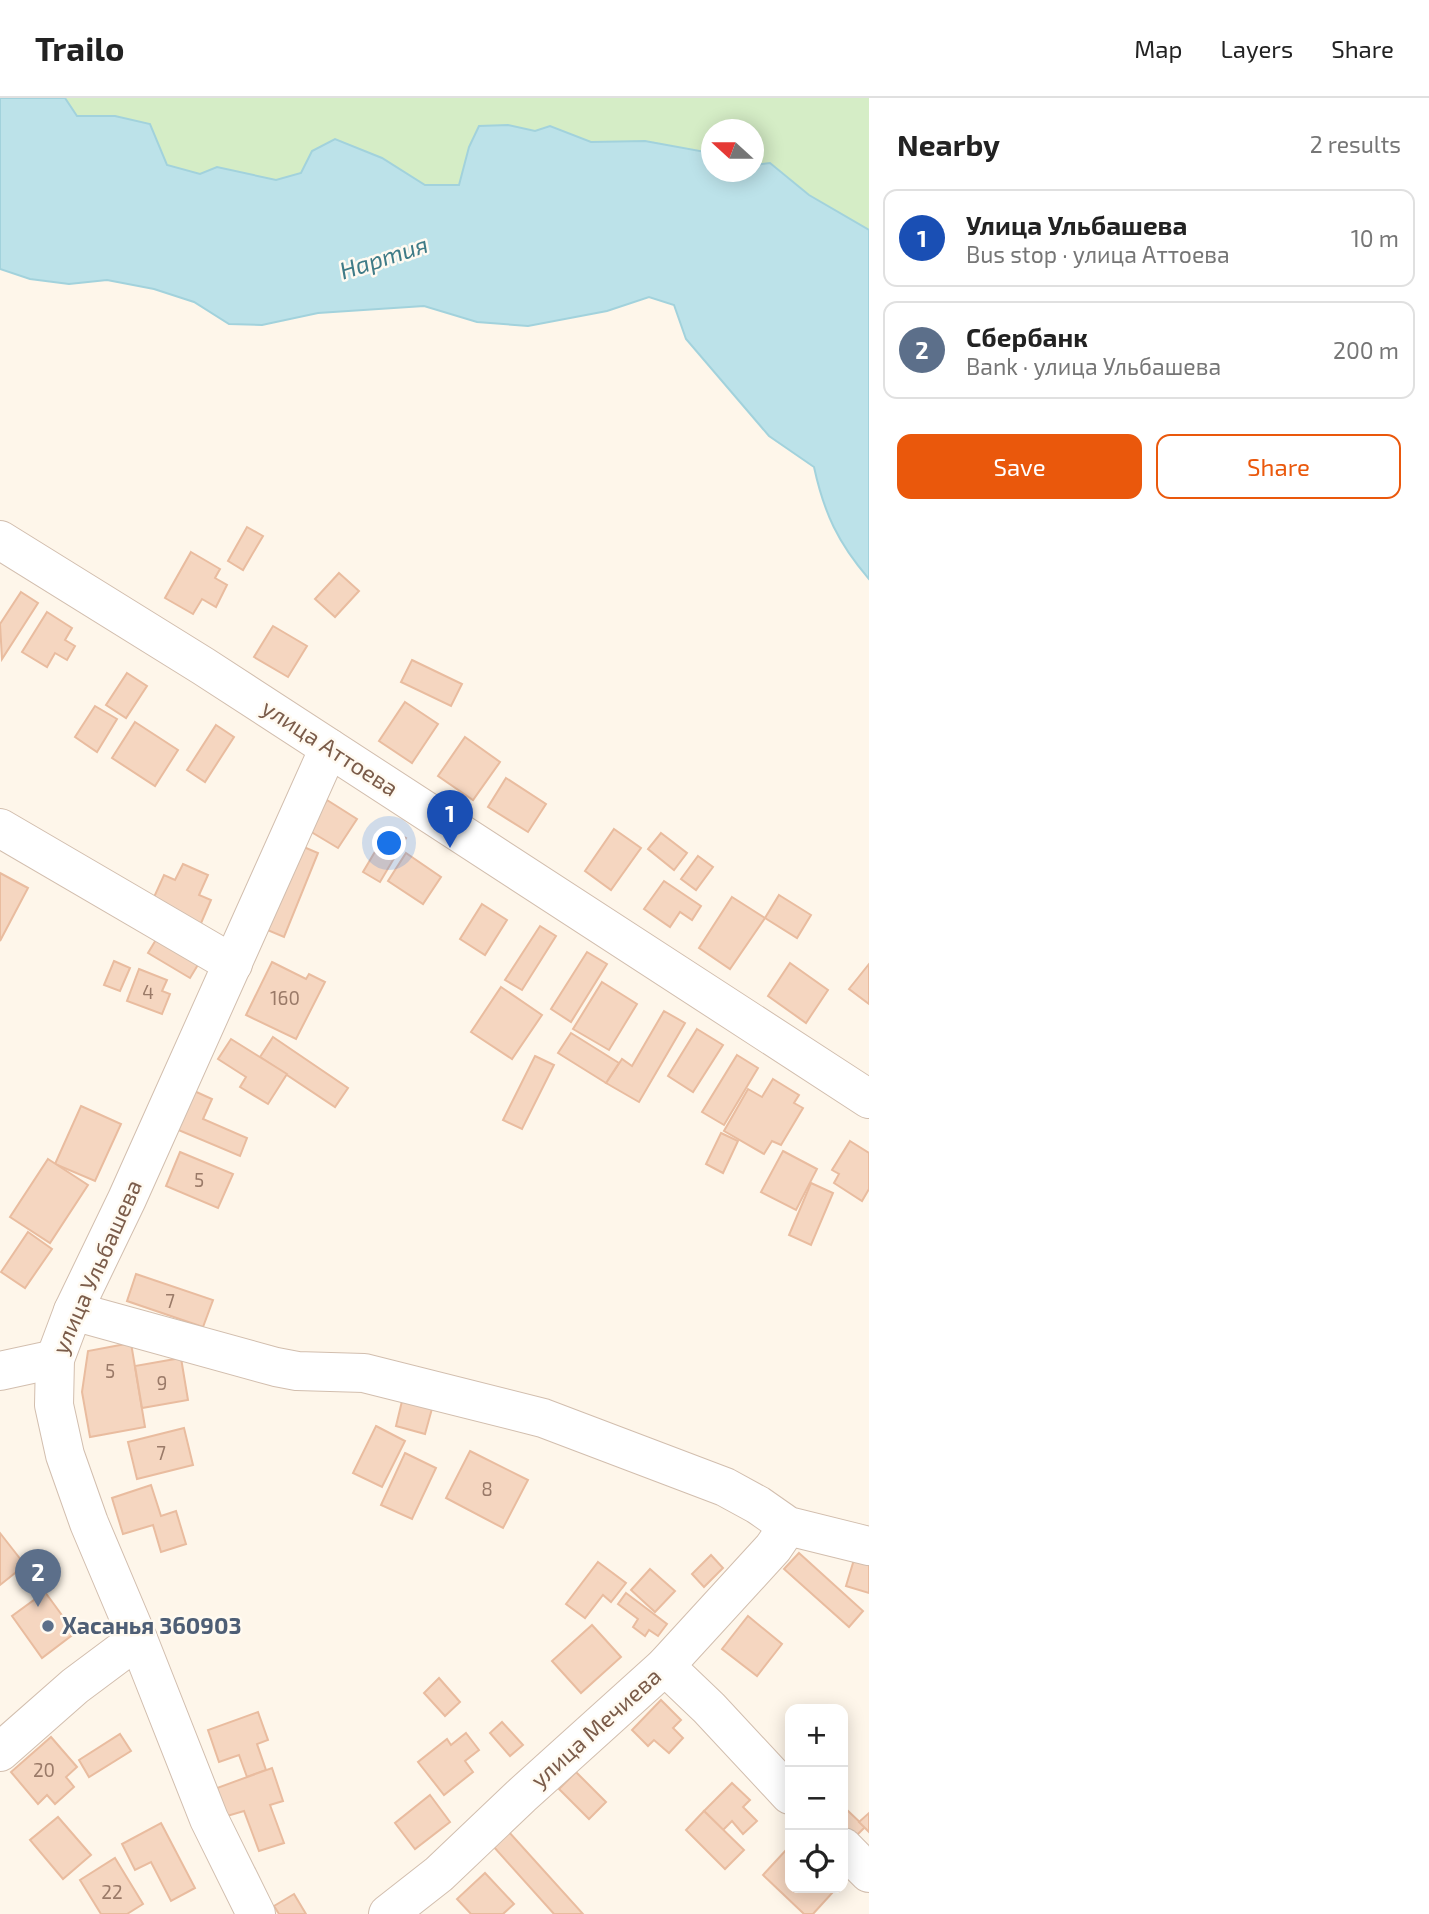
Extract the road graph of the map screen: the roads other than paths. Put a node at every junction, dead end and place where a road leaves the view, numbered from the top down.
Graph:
1 (0, 540) edge
2 (329, 747) junction
3 (0, 828) edge
4 (233, 964) junction
5 (869, 1099) edge
6 (73, 1311) junction
7 (55, 1359) junction
8 (0, 1370) edge
9 (788, 1526) junction
10 (869, 1546) edge
11 (138, 1639) junction
12 (665, 1666) junction
13 (0, 1752) edge
14 (785, 1790) edge
15 (848, 1852) edge
16 (869, 1872) edge
17 (256, 1914) edge
18 (388, 1914) edge

1 - 2 street, улица Аттоева
2 - 4 street, улица Ульбашева
2 - 5 street, улица Аттоева
3 - 4 street
4 - 6 street, улица Ульбашева
6 - 7 street, улица Ульбашева
6 - 9 street
7 - 8 street
7 - 11 street, улица Ульбашева
9 - 10 street
9 - 12 street, улица Мечиева
11 - 13 street
11 - 17 street, улица Ульбашева
12 - 14 street
12 - 18 street, улица Мечиева
15 - 16 street

